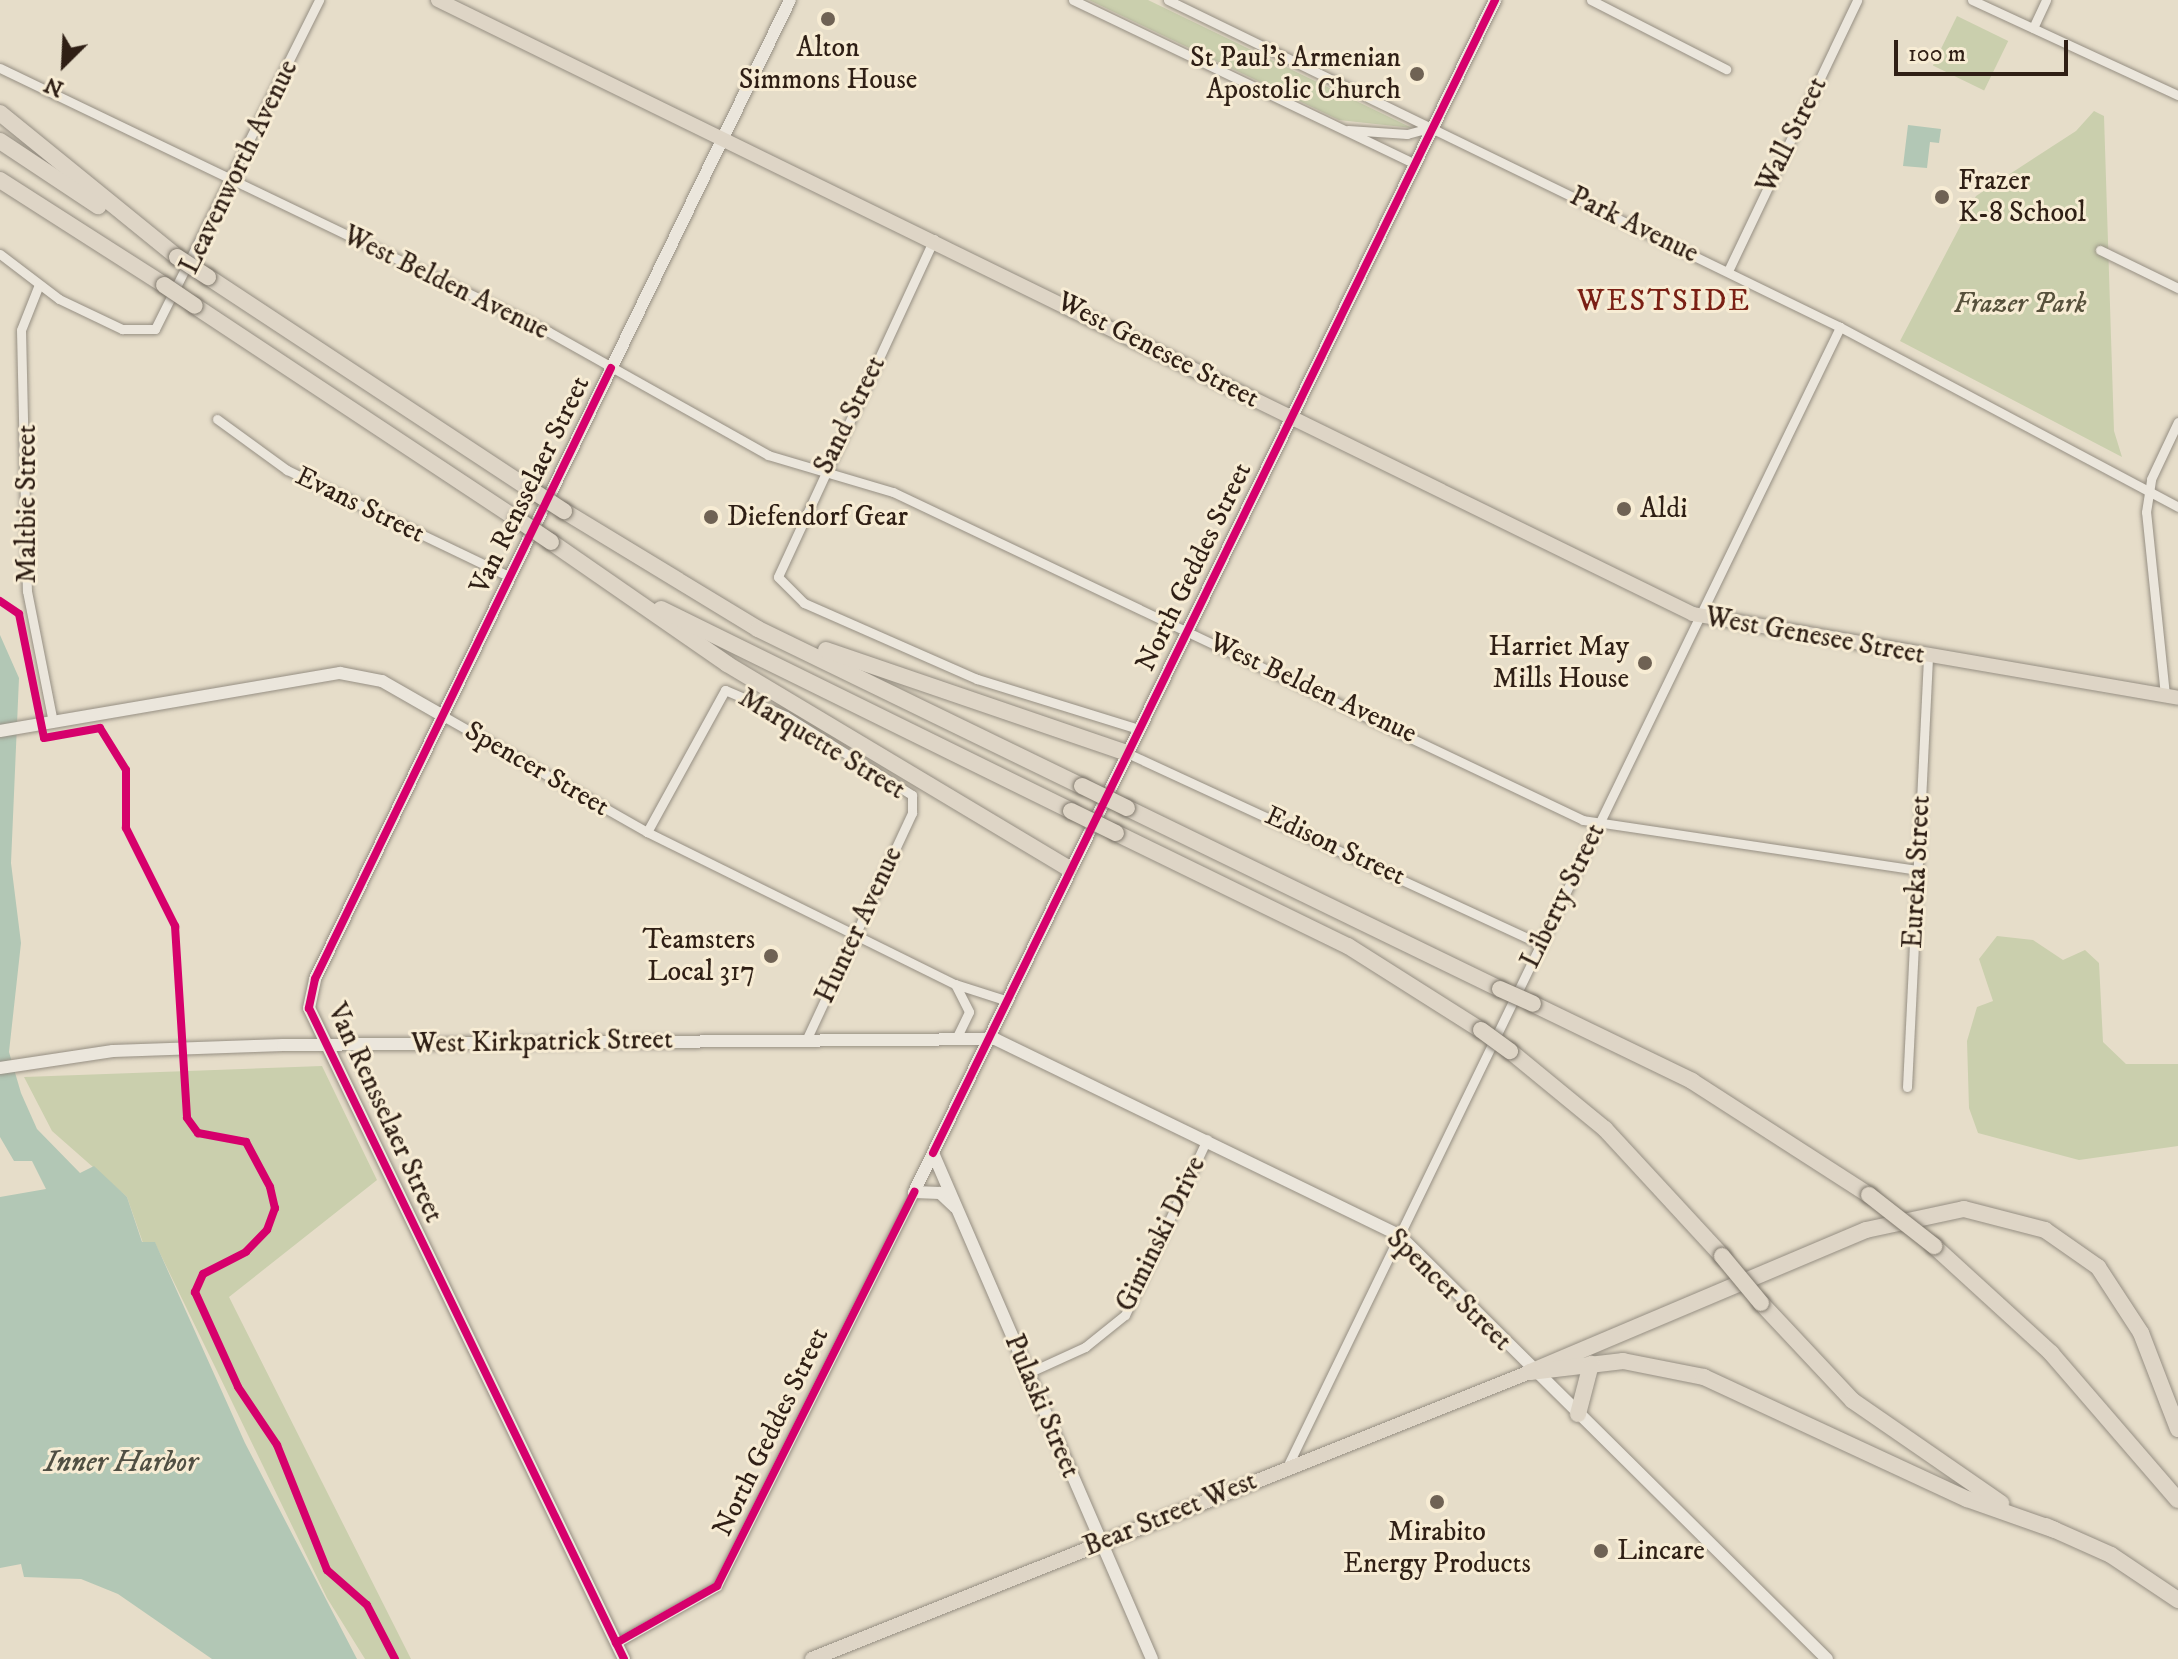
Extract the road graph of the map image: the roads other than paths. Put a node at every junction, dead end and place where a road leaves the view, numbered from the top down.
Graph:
1 (319, 0) edge
2 (438, 0) edge
3 (790, 0) edge
4 (1073, 0) edge
5 (1168, 0) edge
6 (1495, 0) edge
7 (1591, 0) edge
8 (1857, 0) edge
9 (1972, 0) edge
10 (2046, 0) edge
11 (2033, 28) junction
12 (0, 68) edge
13 (1726, 69) dead end
14 (2178, 95) edge
15 (0, 113) edge
16 (1433, 127) junction
17 (1341, 129) junction
18 (723, 136) junction
19 (0, 141) edge
20 (1415, 164) junction
21 (0, 173) edge
22 (233, 179) junction
23 (0, 180) edge
24 (59, 216) junction
25 (934, 239) junction
26 (2100, 250) dead end
27 (0, 254) edge
28 (177, 257) junction
29 (1728, 271) junction
30 (38, 287) junction
31 (2178, 288) edge
32 (1840, 327) junction
33 (611, 368) junction
34 (1292, 418) junction
35 (217, 419) dead end
36 (2178, 422) edge
37 (822, 476) junction
38 (2148, 491) junction
39 (2178, 507) edge
40 (510, 577) junction
41 (618, 585) junction
42 (721, 607) junction
43 (1699, 616) junction
44 (1188, 631) junction
45 (1928, 657) junction
46 (2171, 696) edge
47 (443, 716) junction
48 (53, 722) junction
49 (1139, 729) junction
50 (0, 731) edge
51 (1127, 753) junction
52 (912, 813) joint
53 (1598, 823) junction
54 (647, 832) junction
55 (1069, 869) junction
56 (1917, 870) junction
57 (854, 933) junction
58 (1540, 944) junction
59 (955, 984) junction
60 (1008, 1001) junction
61 (957, 1037) junction
62 (990, 1037) junction
63 (807, 1038) junction
64 (326, 1045) junction
65 (0, 1068) edge
66 (1907, 1087) dead end
67 (1207, 1139) junction
68 (933, 1153) junction
69 (914, 1192) junction
70 (955, 1207) junction
71 (1400, 1236) junction
72 (1591, 1364) junction
73 (1530, 1372) junction
74 (1028, 1373) junction
75 (1578, 1414) junction
76 (2178, 1429) edge
77 (1288, 1465) junction
78 (2178, 1500) edge
79 (2055, 1530) junction
80 (1101, 1542) junction
81 (2178, 1600) edge
82 (616, 1643) junction
83 (624, 1659) edge
84 (812, 1659) edge
85 (1152, 1659) edge
86 (1827, 1659) edge

1 - 22 street, Leavenworth Avenue
2 - 18 main road, West Genesee Street
3 - 18 street, Van Rensselaer Street
4 - 17 street
5 - 16 street, Park Avenue
6 - 16 street, North Geddes Street
7 - 13 street
8 - 29 street, Wall Street
9 - 11 street
10 - 11 street
11 - 14 street
12 - 22 street, West Belden Avenue
15 - 28 highway
16 - 17 street
16 - 20 street, North Geddes Street
16 - 29 street, Park Avenue
17 - 20 street
18 - 25 main road, West Genesee Street
18 - 33 street, Van Rensselaer Street
19 - 28 highway
20 - 34 street, North Geddes Street
21 - 24 highway
22 - 30 street, Leavenworth Avenue
22 - 33 street, West Belden Avenue
23 - 24 highway
24 - 41 highway, bridge
25 - 34 main road, West Genesee Street
25 - 37 street, Sand Street
26 - 31 street
27 - 30 street
28 - 42 highway, bridge
29 - 32 street, Park Avenue
30 - 48 street, Maltbie Street
32 - 38 street, Park Avenue
32 - 43 street, Liberty Street
33 - 37 street, West Belden Avenue
33 - 40 street, Van Rensselaer Street
34 - 43 main road, West Genesee Street
34 - 44 street, North Geddes Street
35 - 40 street, Evans Street
36 - 38 street
37 - 44 street, West Belden Avenue
37 - 49 street, Sand Street
38 - 39 street, Park Avenue
38 - 46 street
40 - 47 street, Van Rensselaer Street
41 - 55 highway
41 - 79 highway, bridge
42 - 51 highway
42 - 78 highway, bridge
43 - 45 main road, West Genesee Street
43 - 53 street, Liberty Street
44 - 49 street, North Geddes Street
44 - 53 street, West Belden Avenue
45 - 46 main road, West Genesee Street
45 - 56 street, Eureka Street
47 - 48 street, Spencer Street
47 - 54 street, Spencer Street
47 - 64 street, Van Rensselaer Street
48 - 50 street, Spencer Street
49 - 51 street, North Geddes Street
51 - 55 street, North Geddes Street
51 - 58 street, Edison Street
52 - 54 street, Marquette Street
52 - 57 street, Hunter Avenue
53 - 56 street, West Belden Avenue
53 - 58 street, Liberty Street
54 - 57 street, Spencer Street
55 - 60 street, North Geddes Street
56 - 66 street, Eureka Street
57 - 59 street, Spencer Street
57 - 63 street, Hunter Avenue
58 - 71 street, Liberty Street
59 - 60 street, Spencer Street
59 - 61 street
60 - 62 street, North Geddes Street
61 - 62 street, West Kirkpatrick Street
61 - 63 street, West Kirkpatrick Street
62 - 67 street, Spencer Street
62 - 68 street, North Geddes Street
63 - 64 street, West Kirkpatrick Street
64 - 65 street, West Kirkpatrick Street
64 - 82 street, Van Rensselaer Street
67 - 71 street, Spencer Street
67 - 74 street, Giminski Drive
68 - 69 street, North Geddes Street
68 - 70 street, Pulaski Street
69 - 70 street
69 - 82 street, North Geddes Street
70 - 74 street, Pulaski Street
71 - 73 street, Spencer Street
71 - 77 street, Liberty Street
72 - 73 highway
72 - 75 highway
72 - 79 highway
73 - 75 street, Spencer Street
73 - 76 highway
73 - 77 main road, Bear Street West
74 - 80 street, Pulaski Street
75 - 86 street, Spencer Street
77 - 80 main road, Bear Street West
79 - 81 highway
80 - 84 main road, Bear Street West
80 - 85 street, Pulaski Street
82 - 83 street, Van Rensselaer Street

